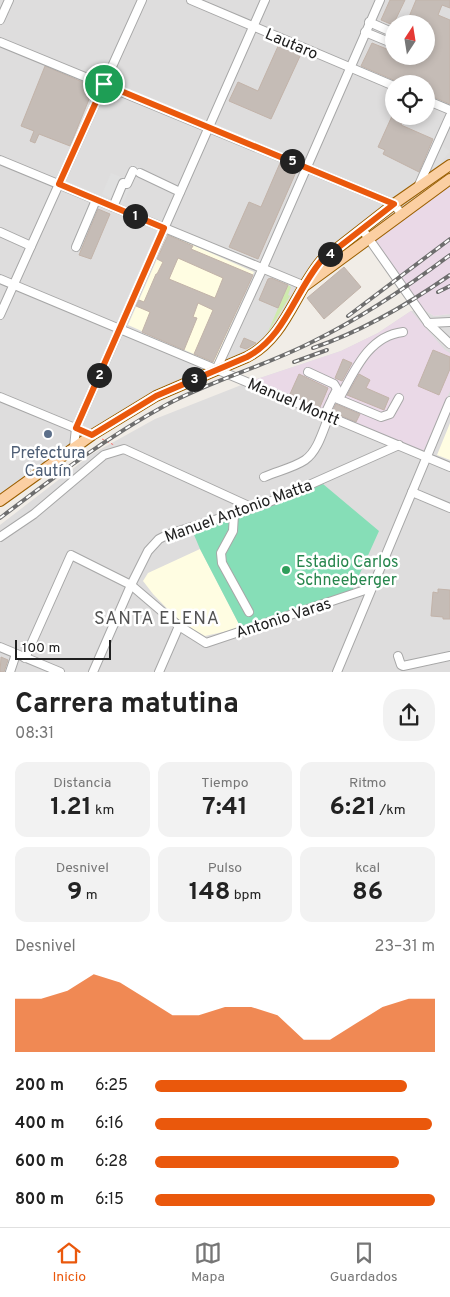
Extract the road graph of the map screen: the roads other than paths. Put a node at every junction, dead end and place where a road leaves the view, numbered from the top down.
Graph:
1 (9, 0) edge
2 (142, 0) edge
3 (191, 0) edge
4 (266, 0) edge
5 (380, 0) edge
6 (0, 20) edge
7 (369, 22) junction
8 (254, 27) junction
9 (385, 29) edge
10 (365, 32) junction
11 (385, 40) edge
12 (0, 42) edge
13 (350, 68) junction
14 (385, 82) edge
15 (104, 84) junction
16 (435, 104) edge
17 (450, 110) edge
18 (450, 116) edge
19 (209, 127) junction
20 (0, 160) edge
21 (450, 165) edge
22 (307, 167) junction
23 (450, 179) edge
24 (59, 184) junction
25 (418, 188) junction
26 (180, 192) junction
27 (96, 200) junction
28 (394, 204) junction
29 (113, 207) junction
30 (402, 215) junction
31 (164, 228) junction
32 (362, 230) junction
33 (0, 232) edge
34 (369, 239) junction
35 (31, 246) junction
36 (76, 247) dead end
37 (262, 269) junction
38 (0, 279) edge
39 (14, 284) junction
40 (305, 286) junction
41 (0, 315) edge
42 (450, 322) edge
43 (428, 323) junction
44 (120, 328) junction
45 (404, 332) dead end
46 (450, 344) edge
47 (216, 370) junction
48 (308, 372) dead end
49 (0, 397) edge
50 (336, 398) junction
51 (399, 398) dead end
52 (450, 401) edge
53 (327, 415) junction
54 (76, 428) junction
55 (92, 435) junction
56 (399, 445) junction
57 (74, 447) junction
58 (426, 457) junction
59 (450, 467) edge
60 (264, 477) dead end
61 (412, 492) junction
62 (0, 501) edge
63 (253, 508) junction
64 (450, 508) edge
65 (234, 514) junction
66 (0, 537) edge
67 (131, 585) junction
68 (371, 588) junction
69 (249, 612) dead end
70 (179, 626) junction
71 (0, 647) edge
72 (16, 654) junction
73 (398, 656) dead end
74 (450, 656) edge
75 (25, 658) junction
76 (10, 672) edge
77 (60, 672) edge
78 (93, 672) edge
79 (159, 672) edge
80 (336, 672) edge

1 - 6 street
2 - 15 street
3 - 8 street, Lautaro
4 - 8 street
5 - 7 street
7 - 9 street
7 - 10 street
8 - 13 street, Lautaro
8 - 19 street
10 - 11 street
10 - 13 street
12 - 15 street
13 - 14 street, Lautaro
13 - 22 street
15 - 19 street
15 - 24 street
16 - 17 street
18 - 25 street
19 - 22 street
19 - 26 street
20 - 24 street
21 - 25 main road
22 - 28 street
22 - 37 street
23 - 30 main road
24 - 27 street
24 - 35 street
25 - 28 main road
26 - 29 street
26 - 31 street
27 - 29 street
27 - 36 street
28 - 30 street
28 - 32 main road
29 - 31 street
30 - 34 main road
31 - 37 street
31 - 44 street
32 - 34 street
32 - 40 main road
33 - 35 street
34 - 40 main road
34 - 43 street
35 - 39 street
37 - 40 street
37 - 47 street
38 - 39 street, Manuel Montt
39 - 41 street
39 - 44 street, Manuel Montt
40 - 47 main road
42 - 43 street
43 - 46 street
44 - 47 street, Manuel Montt
44 - 54 street
45 - 50 street
47 - 53 street, Manuel Montt
47 - 55 main road
48 - 50 street
49 - 54 street
50 - 51 street
50 - 53 street
52 - 58 street
53 - 56 street, Manuel Montt
53 - 60 street
54 - 55 street
54 - 57 street
55 - 57 main road
56 - 58 street, Manuel Montt
56 - 63 street, Manuel Antonio Matta
57 - 62 main road
58 - 59 street, Manuel Montt
58 - 61 street
61 - 64 street
61 - 68 street
63 - 65 street, Manuel Antonio Matta
63 - 66 street
65 - 67 street, Manuel Antonio Matta
65 - 69 street
67 - 70 street, Antonio Varas
67 - 75 street, Antonio Varas
67 - 78 street, Manuel Antonio Matta
68 - 70 street, Antonio Varas
68 - 80 street
70 - 79 street
71 - 72 street
72 - 75 street
72 - 76 street
73 - 74 street
75 - 77 street

